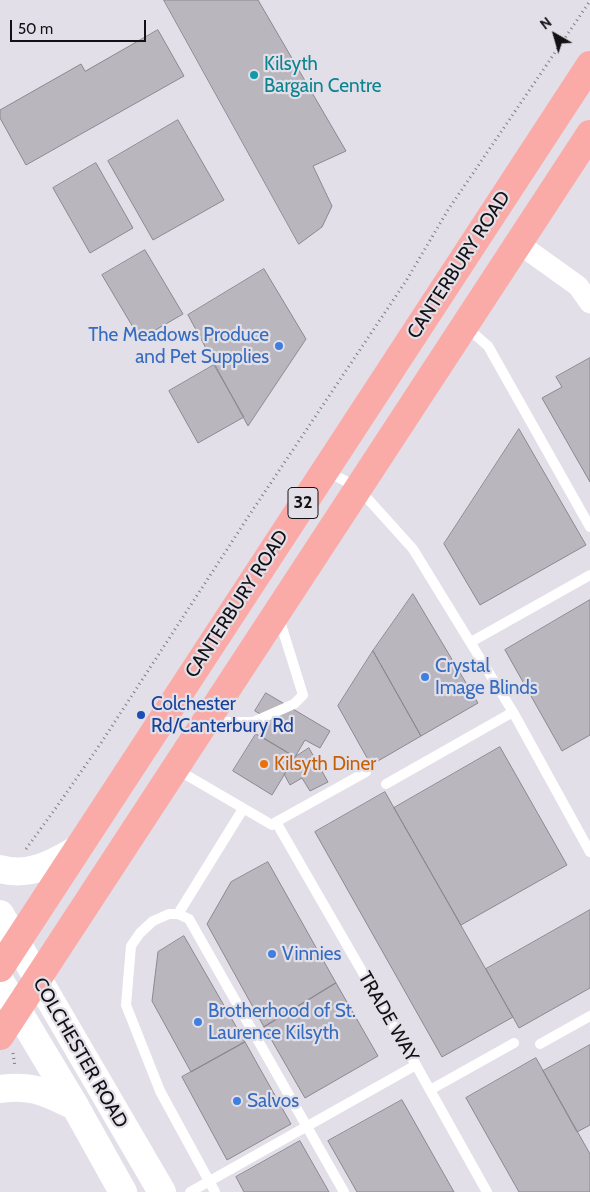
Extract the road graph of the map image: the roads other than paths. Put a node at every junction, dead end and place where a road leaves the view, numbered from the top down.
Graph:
1 (590, 65) edge
2 (590, 134) edge
3 (518, 243) junction
4 (590, 303) edge
5 (464, 325) junction
6 (325, 470) junction
7 (358, 488) junction
8 (590, 527) edge
9 (590, 575) edge
10 (277, 612) junction
11 (471, 642) junction
12 (513, 712) junction
13 (205, 722) junction
14 (174, 768) junction
15 (366, 772) dead end
16 (386, 784) dead end
17 (243, 809) junction
18 (276, 822) junction
19 (76, 850) junction
20 (590, 852) edge
21 (10, 862) edge
22 (0, 914) edge
23 (178, 914) junction
24 (16, 942) junction
25 (0, 968) edge
26 (37, 978) junction
27 (0, 981) edge
28 (16, 1010) junction
29 (590, 1016) edge
30 (6, 1043) edge
31 (514, 1043) dead end
32 (540, 1044) dead end
33 (416, 1065) junction
34 (8, 1082) edge
35 (430, 1090) junction
36 (75, 1106) junction
37 (307, 1126) junction
38 (209, 1181) junction
39 (122, 1192) edge
40 (162, 1192) edge
41 (190, 1192) edge
42 (215, 1192) edge
43 (344, 1192) edge
44 (487, 1192) edge

1 - 6 main road, CANTERBURY ROAD / 32
2 - 3 main road, CANTERBURY ROAD / 32
3 - 4 street
3 - 5 main road, CANTERBURY ROAD / 32
5 - 7 main road, CANTERBURY ROAD / 32
5 - 8 lane
6 - 7 lane
6 - 19 main road, CANTERBURY ROAD / 32
7 - 10 main road, CANTERBURY ROAD / 32
7 - 11 lane
9 - 11 lane
10 - 13 main road, CANTERBURY ROAD / 32
10 - 13 lane
11 - 12 lane
12 - 16 lane
12 - 20 lane
13 - 14 main road, CANTERBURY ROAD / 32
14 - 17 lane
14 - 26 main road, CANTERBURY ROAD / 32
15 - 18 lane
17 - 18 lane
17 - 23 lane
18 - 33 lane, TRADE WAY
19 - 21 main road
19 - 24 main road, CANTERBURY ROAD / 32
22 - 24 main road, COLCHESTER ROAD
23 - 37 lane
23 - 38 lane
24 - 25 main road, CANTERBURY ROAD / 32
24 - 26 main road, COLCHESTER ROAD
26 - 28 main road, CANTERBURY ROAD / 32
26 - 40 main road, COLCHESTER ROAD
27 - 28 main road, COLCHESTER ROAD
28 - 30 main road, CANTERBURY ROAD / 32
28 - 36 main road, COLCHESTER ROAD
29 - 32 lane
31 - 35 lane
33 - 35 lane, TRADE WAY
33 - 37 lane
34 - 36 main road
35 - 44 lane, TRADE WAY
36 - 39 main road, COLCHESTER ROAD
37 - 38 lane
37 - 43 lane
38 - 41 lane
38 - 42 lane

